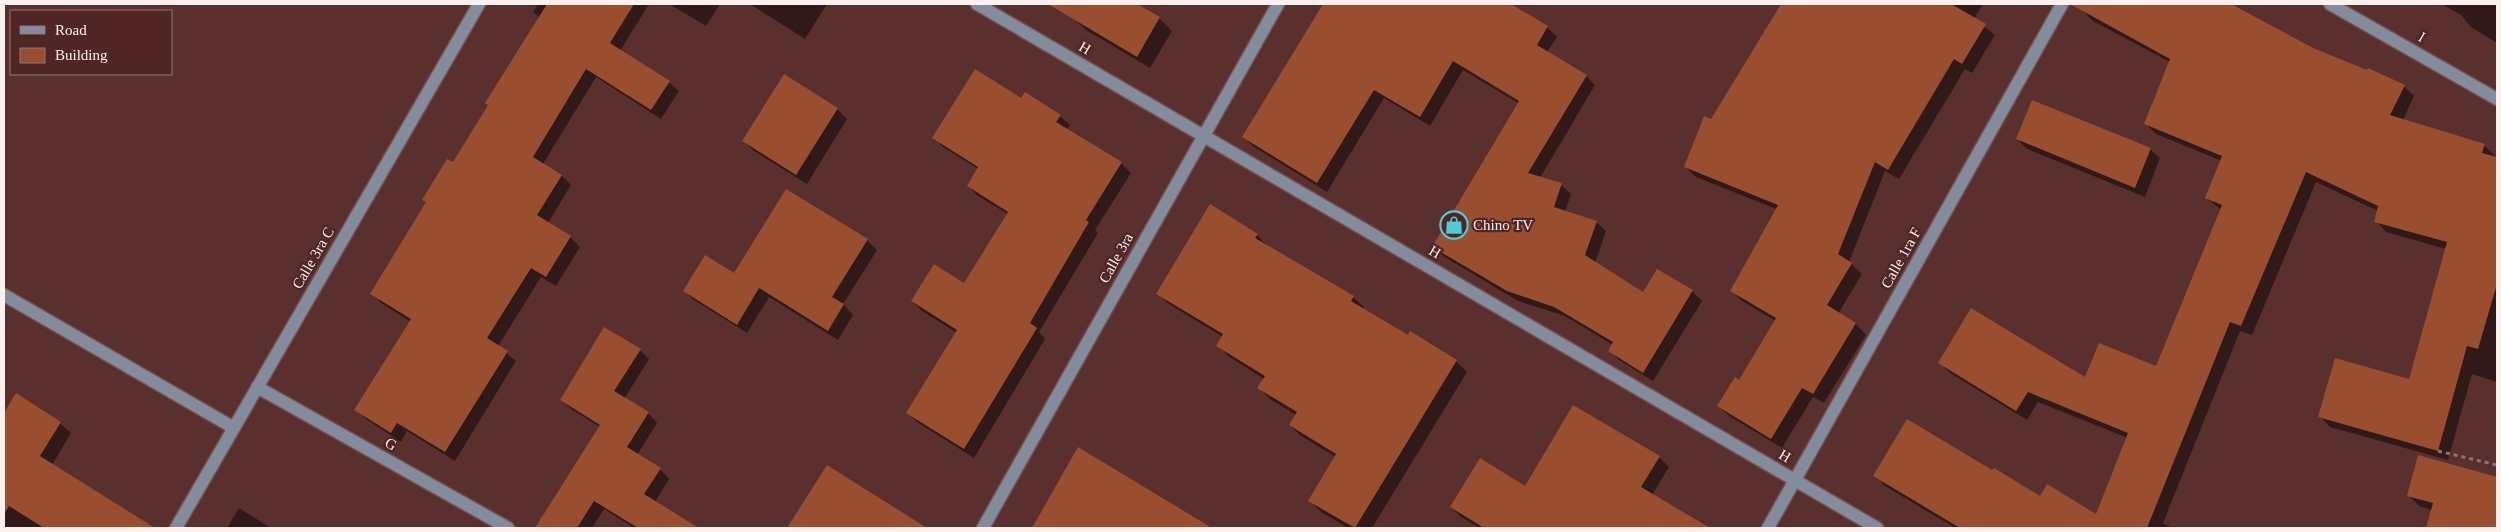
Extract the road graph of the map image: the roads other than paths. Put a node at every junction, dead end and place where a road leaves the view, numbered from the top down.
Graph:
1 (479, 4) edge
2 (977, 4) edge
3 (1278, 4) edge
4 (2062, 4) edge
5 (2330, 4) edge
6 (2497, 99) edge
7 (1203, 135) junction
8 (4, 295) edge
9 (258, 387) junction
10 (234, 428) junction
11 (1795, 481) junction
12 (176, 528) edge
13 (508, 528) edge
14 (983, 528) edge
15 (1768, 528) edge
16 (1877, 528) edge

1 - 9 street, Calle 3ra C
2 - 7 street, H
3 - 7 street, Calle 3ra
4 - 11 street, Calle 1ra F
5 - 6 street, I
7 - 11 street, H
7 - 14 street, Calle 3ra
8 - 10 street
9 - 10 street, Calle 3ra C
9 - 13 street, G
10 - 12 street, Calle 3ra C
11 - 15 street, Calle 1ra F
11 - 16 street, H

